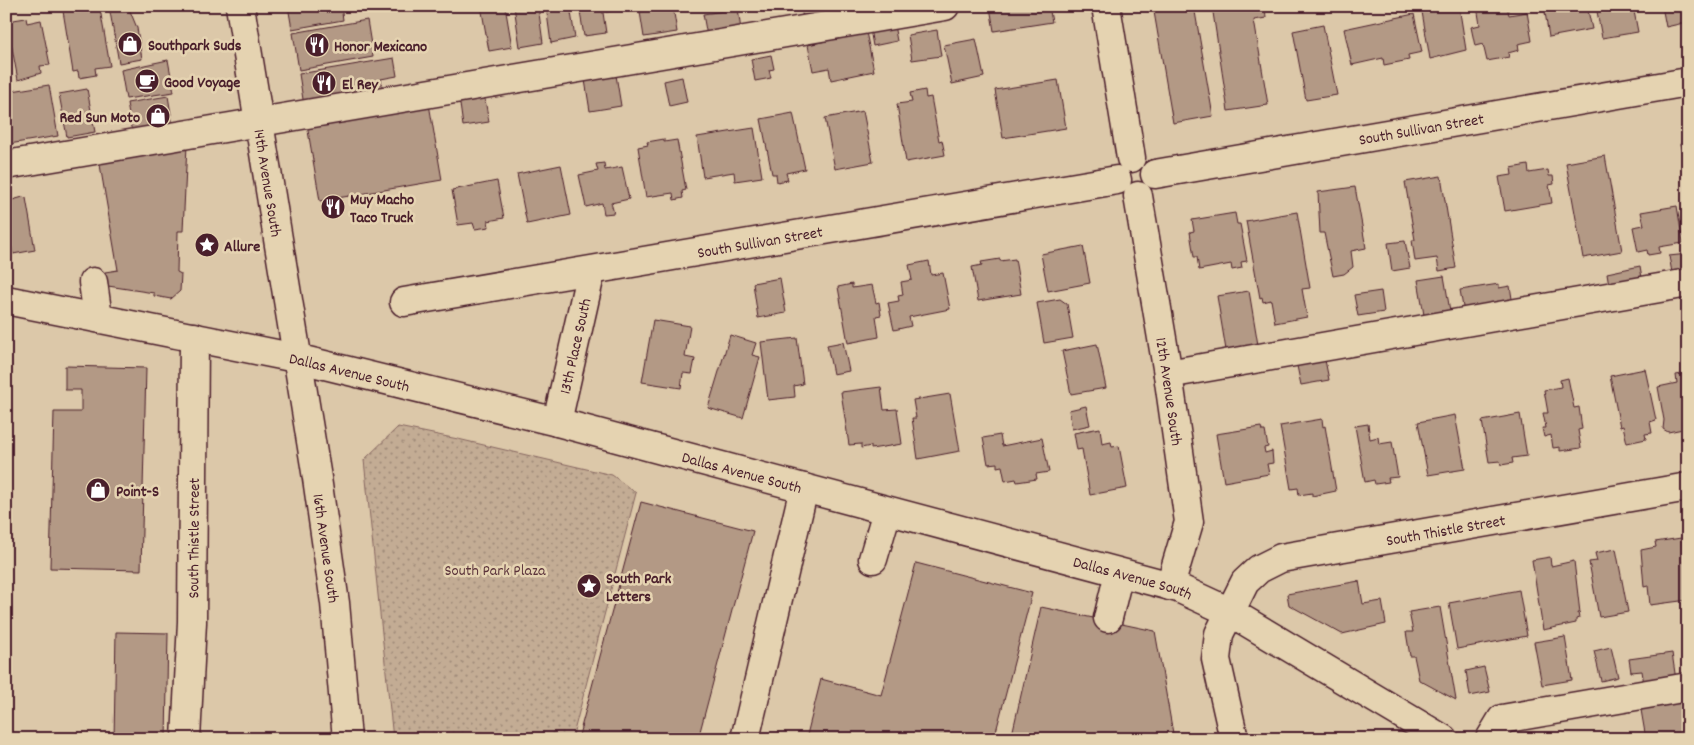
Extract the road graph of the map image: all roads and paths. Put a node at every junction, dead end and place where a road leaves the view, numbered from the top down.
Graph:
1 (240, 6) edge
2 (945, 6) edge
3 (1106, 6) edge
4 (1688, 82) edge
5 (258, 122) junction
6 (6, 166) edge
7 (1129, 178) junction
8 (591, 271) junction
9 (93, 282) dead end
10 (1688, 282) edge
11 (6, 300) edge
12 (404, 302) dead end
13 (98, 318) junction
14 (194, 337) junction
15 (296, 358) junction
16 (1168, 374) junction
17 (557, 422) junction
18 (1688, 487) edge
19 (804, 488) junction
20 (887, 511) junction
21 (873, 559) dead end
22 (1118, 573) junction
23 (1170, 586) junction
24 (1230, 612) junction
25 (1108, 618) dead end
26 (1688, 687) edge
27 (186, 739) edge
28 (347, 739) edge
29 (745, 739) edge
30 (1234, 739) edge
31 (1444, 739) edge
32 (1490, 739) edge

1 - 5 street, 14th Avenue South
2 - 5 street
3 - 7 street, 12th Avenue South
4 - 7 street, South Sullivan Street
5 - 6 street
5 - 15 street, 14th Avenue South
7 - 8 street, South Sullivan Street
7 - 16 street, 12th Avenue South
8 - 12 street, South Sullivan Street
8 - 17 street, 13th Place South
9 - 13 street
10 - 16 street
11 - 13 street, Dallas Avenue South
13 - 14 street, Dallas Avenue South
14 - 15 street, Dallas Avenue South
14 - 27 street, South Thistle Street
15 - 17 street, Dallas Avenue South
15 - 28 street, 16th Avenue South
16 - 23 street, 12th Avenue South
17 - 19 street, Dallas Avenue South
18 - 24 street, South Thistle Street
19 - 20 street, Dallas Avenue South
19 - 29 street
20 - 21 street
20 - 22 street, Dallas Avenue South
22 - 23 street, Dallas Avenue South
22 - 25 street
23 - 24 street, Dallas Avenue South
24 - 30 street
24 - 31 street, Dallas Avenue South
26 - 32 street

